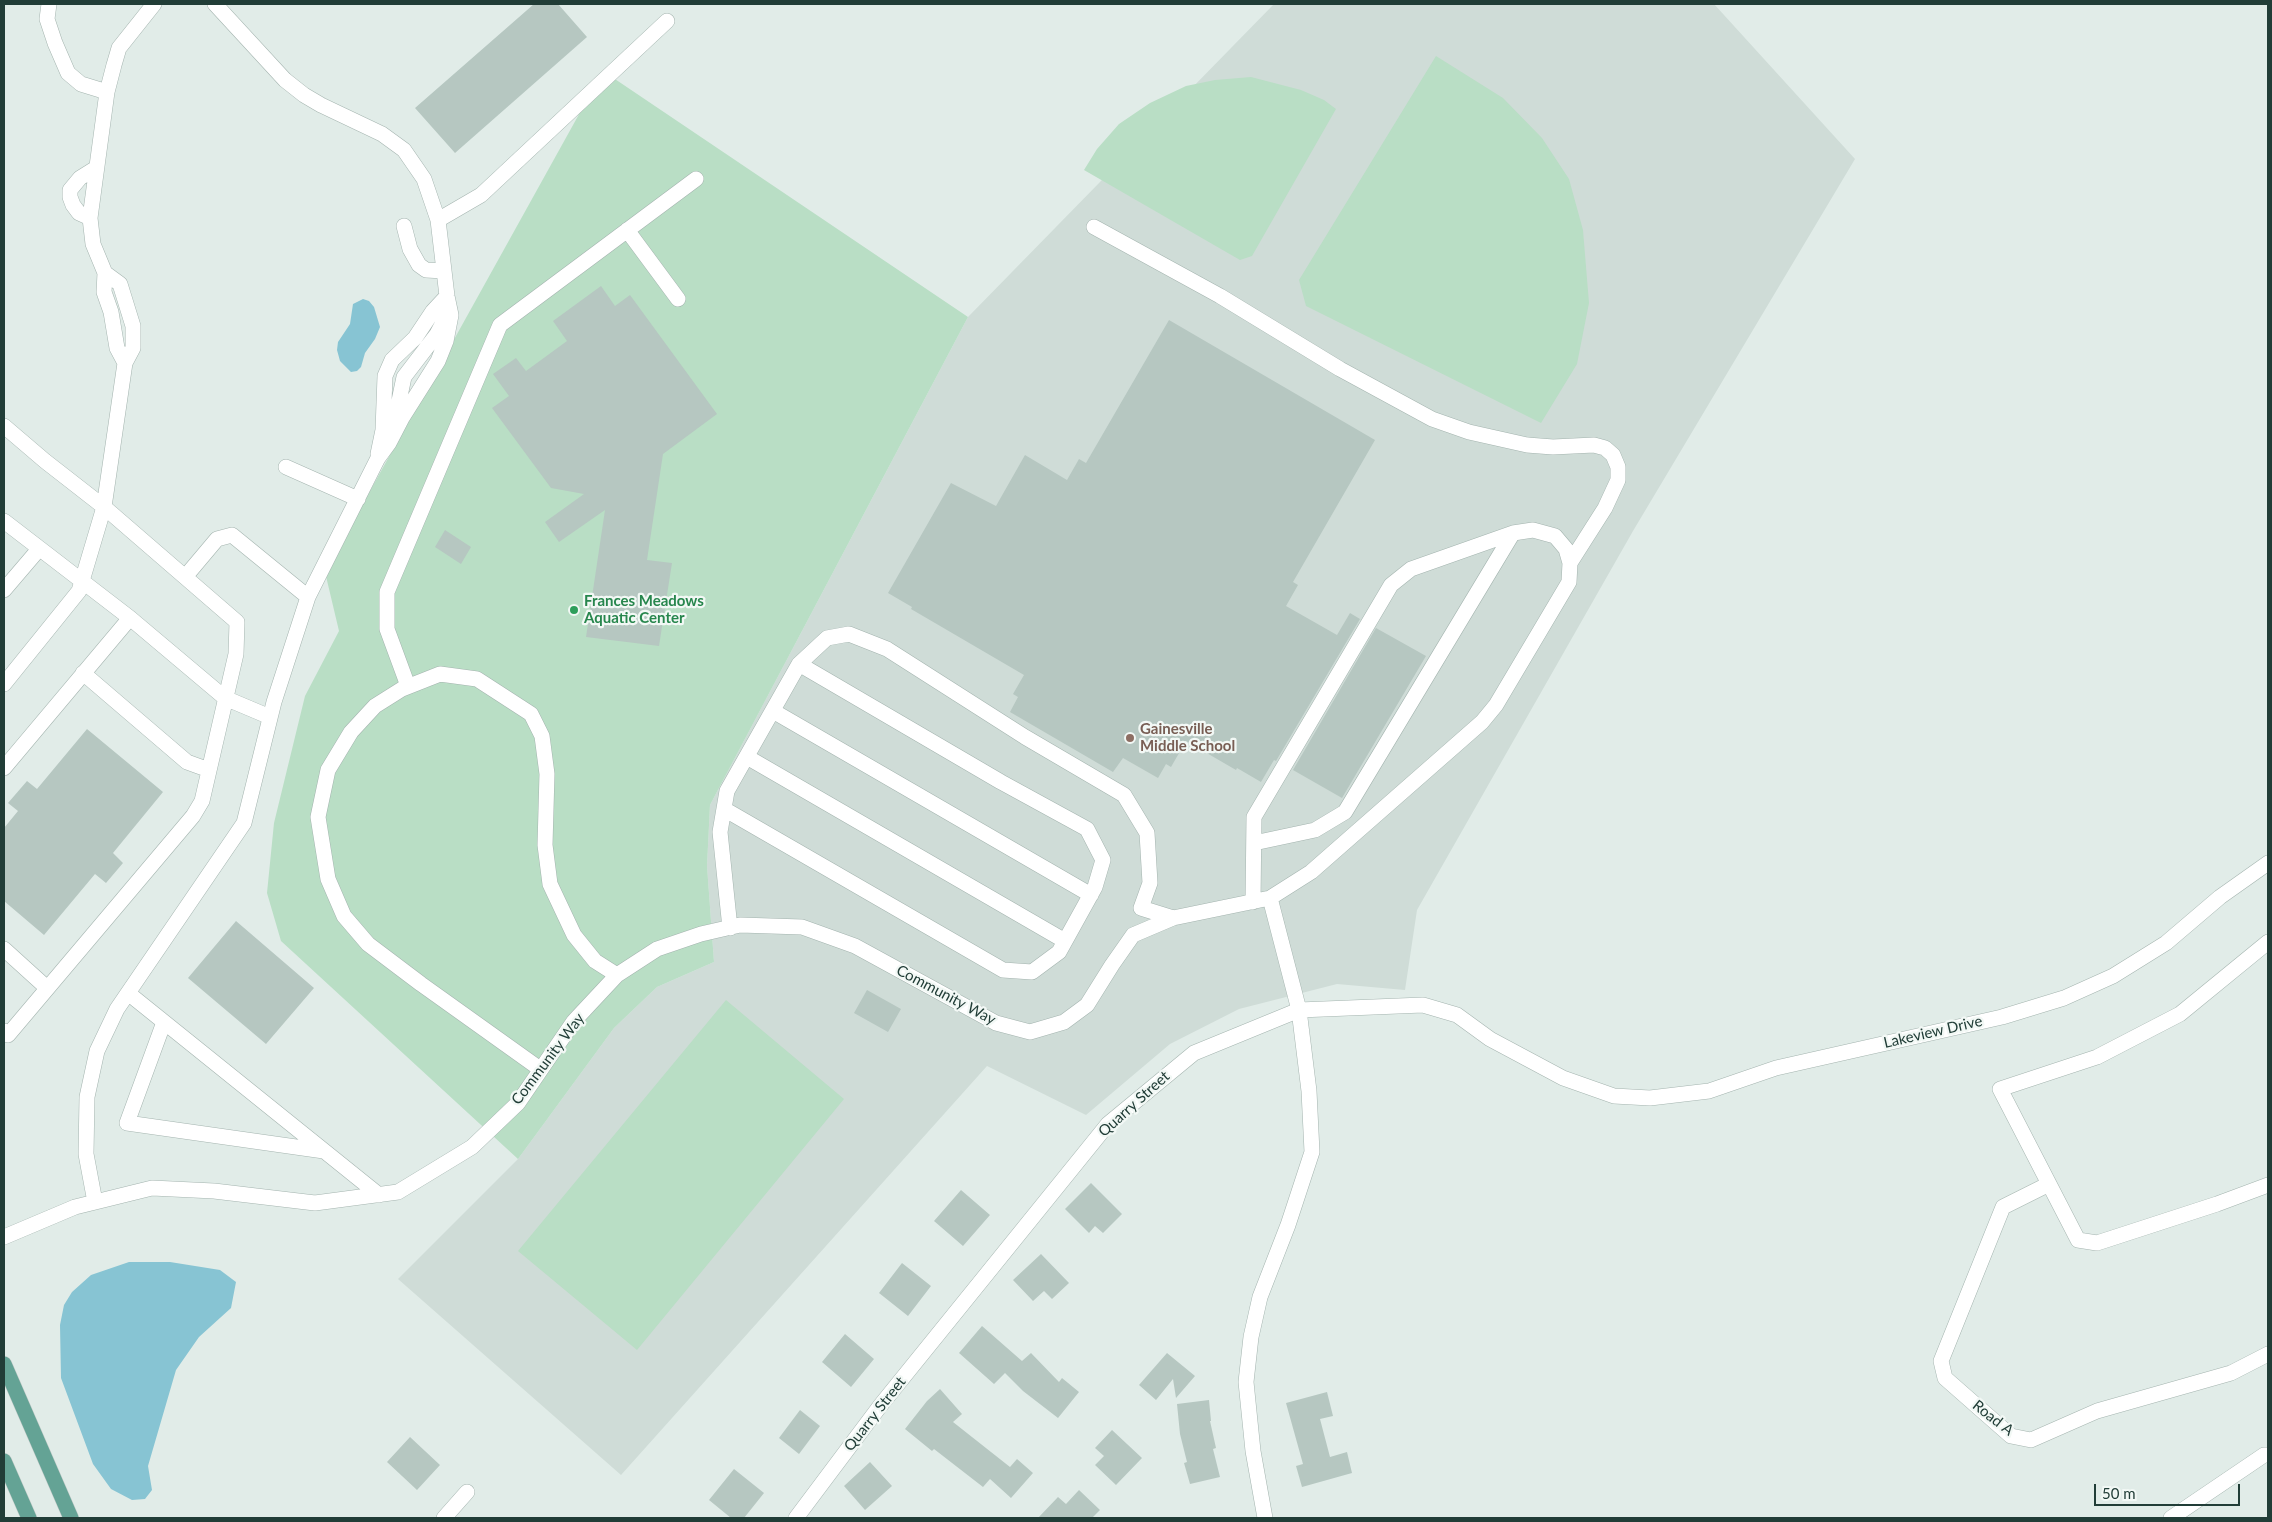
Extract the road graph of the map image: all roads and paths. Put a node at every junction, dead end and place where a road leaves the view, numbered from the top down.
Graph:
1 (49, 4) edge
2 (154, 4) edge
3 (215, 4) edge
4 (667, 21) dead end
5 (107, 92) junction
6 (96, 168) junction
7 (696, 179) dead end
8 (90, 218) junction
9 (438, 220) junction
10 (404, 226) dead end
11 (1094, 227) dead end
12 (627, 230) junction
13 (444, 271) junction
14 (446, 296) junction
15 (678, 299) dead end
16 (4, 426) edge
17 (378, 458) junction
18 (286, 467) dead end
19 (358, 499) junction
20 (104, 507) junction
21 (4, 521) edge
22 (1513, 532) junction
23 (39, 549) junction
24 (1570, 563) junction
25 (185, 576) junction
26 (82, 582) junction
27 (4, 590) edge
28 (308, 597) junction
29 (130, 618) junction
30 (799, 664) junction
31 (83, 674) junction
32 (4, 684) edge
33 (408, 686) junction
34 (225, 698) junction
35 (772, 711) junction
36 (270, 717) junction
37 (746, 757) junction
38 (4, 768) edge
39 (209, 770) junction
40 (724, 809) junction
41 (1254, 843) junction
42 (2268, 863) edge
43 (1091, 895) junction
44 (1270, 898) junction
45 (1253, 902) junction
46 (1174, 918) junction
47 (730, 928) junction
48 (1065, 941) junction
49 (2268, 942) edge
50 (4, 949) edge
51 (617, 975) junction
52 (47, 988) junction
53 (128, 993) junction
54 (1299, 1010) junction
55 (164, 1022) junction
56 (4, 1031) edge
57 (540, 1069) junction
58 (1563, 1078) joint
59 (325, 1151) junction
60 (2049, 1184) junction
61 (2268, 1185) edge
62 (380, 1195) junction
63 (95, 1202) junction
64 (4, 1237) edge
65 (2268, 1354) edge
66 (4, 1364) edge
67 (2268, 1455) edge
68 (4, 1461) edge
69 (467, 1492) dead end
70 (29, 1518) edge
71 (71, 1518) edge
72 (444, 1518) edge
73 (796, 1518) edge
74 (1265, 1518) edge
75 (2171, 1518) edge

1 - 5 street
2 - 5 street
3 - 9 street
4 - 9 street
5 - 6 street
6 - 8 street
6 - 8 street
7 - 12 street
8 - 20 street
9 - 13 street
10 - 13 street
11 - 24 street
12 - 15 street
12 - 33 street
13 - 14 street
14 - 17 street
14 - 17 street
16 - 20 street
17 - 19 street
18 - 19 street
19 - 28 street
20 - 25 street
20 - 26 street
21 - 23 street
22 - 24 street
22 - 41 street
22 - 41 street
23 - 26 street
23 - 27 street
24 - 44 street, Community Way
25 - 28 street
25 - 34 street
26 - 29 street
26 - 32 street
28 - 36 street
29 - 31 street
29 - 34 street
30 - 35 street
30 - 43 street
30 - 46 street
31 - 38 street
31 - 39 street
33 - 51 street
33 - 57 street
34 - 36 street
34 - 39 street
35 - 37 street
35 - 43 street
36 - 53 street
37 - 40 street
37 - 48 street
39 - 52 street
40 - 47 street
40 - 48 street
41 - 45 street
42 - 58 street, Lakeview Drive
43 - 48 street
44 - 45 street, Community Way
44 - 54 street
45 - 46 street, Community Way
46 - 47 street, Community Way
47 - 51 street, Community Way
49 - 60 street
50 - 52 street
51 - 57 street, Community Way
52 - 56 street
53 - 55 street
53 - 63 street
54 - 58 street, Quarry Street
54 - 73 street, Quarry Street
54 - 74 street
55 - 59 street
55 - 59 street
57 - 62 street, Community Way
59 - 62 street
60 - 61 street
60 - 65 street, Road A
62 - 63 street, Community Way
63 - 64 street, Community Way
66 - 71 main road
67 - 75 street
68 - 70 main road
69 - 72 street

